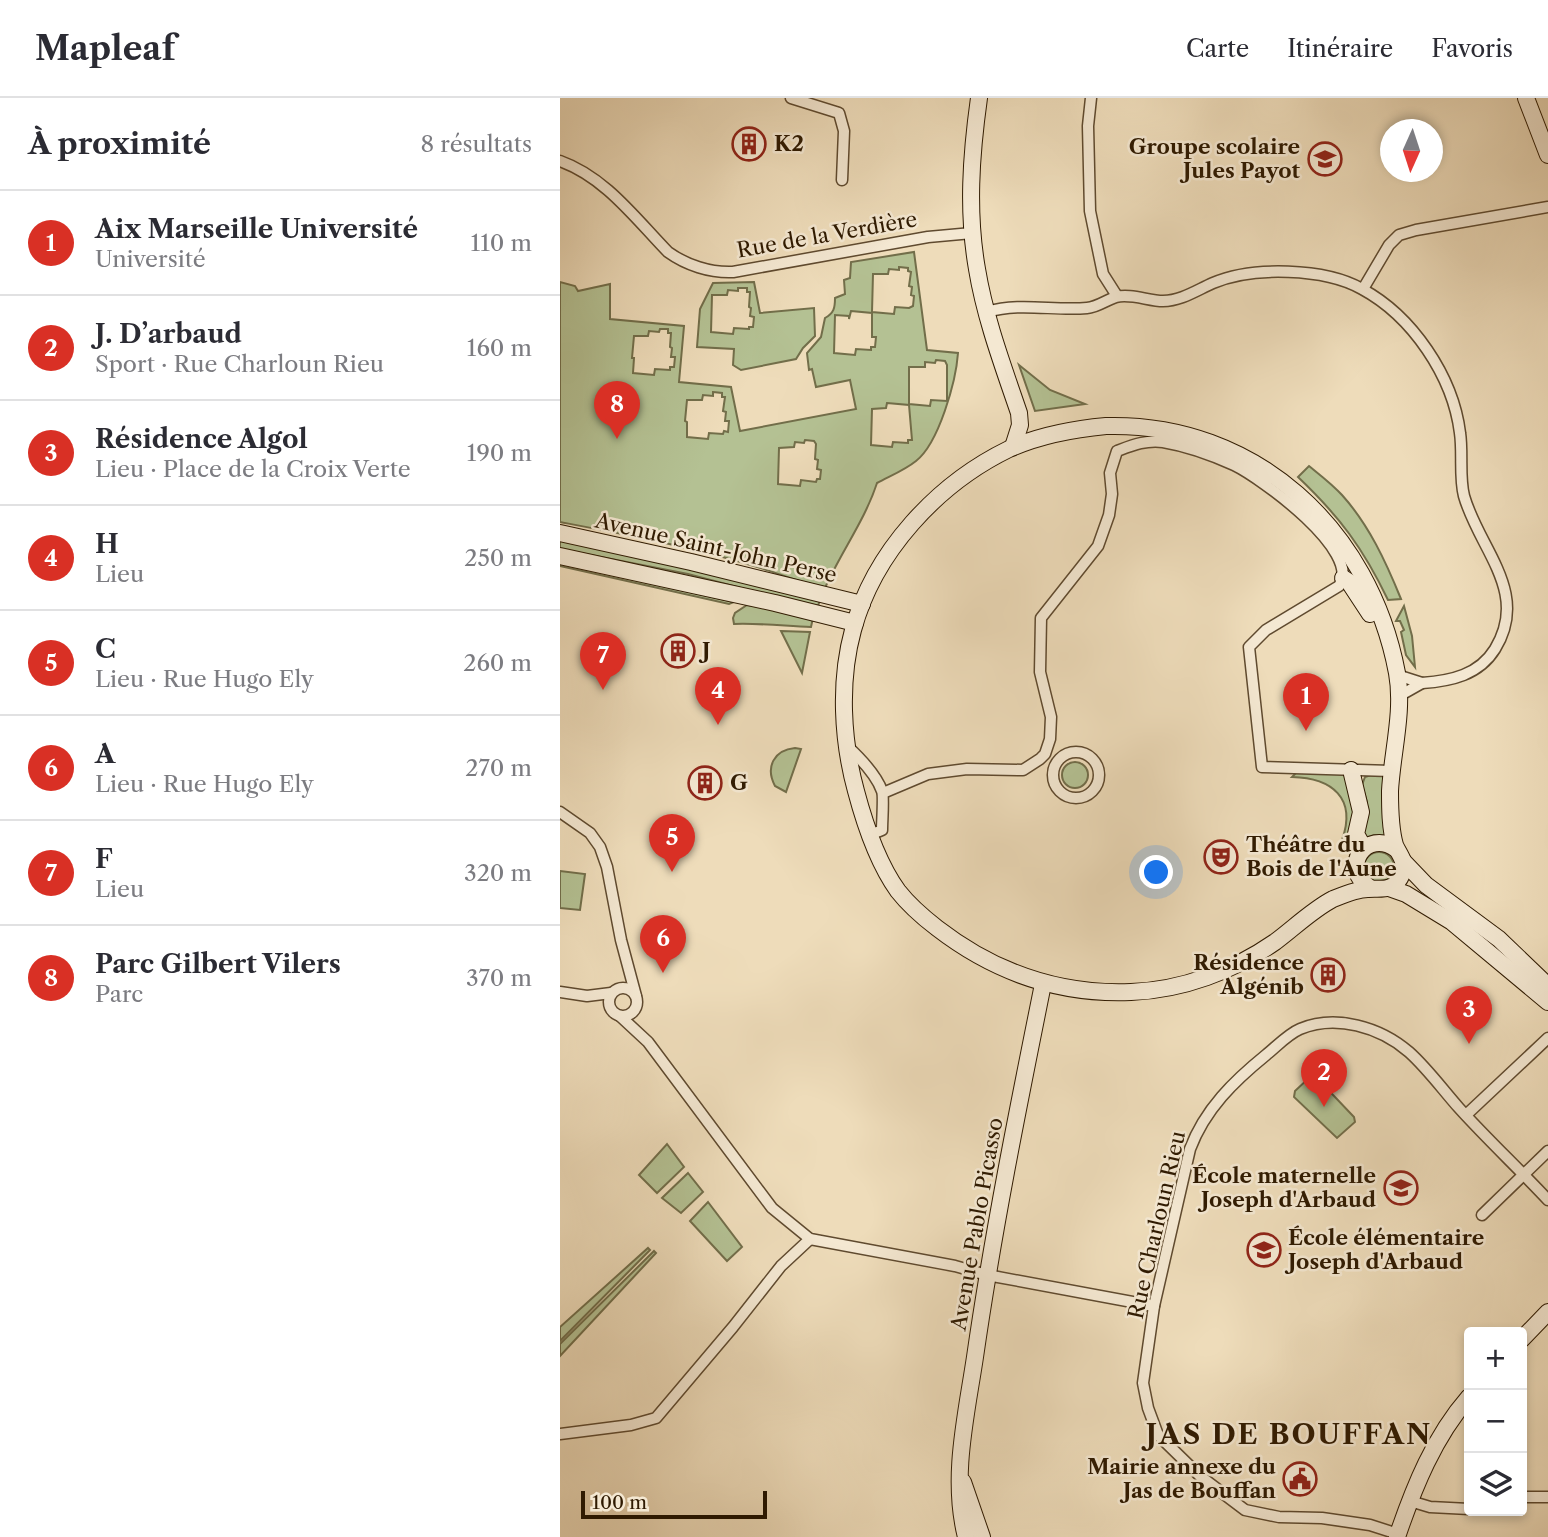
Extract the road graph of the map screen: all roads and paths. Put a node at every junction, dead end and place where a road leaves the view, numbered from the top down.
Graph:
1 (791, 98) edge
2 (979, 98) edge
3 (1091, 98) edge
4 (1526, 98) edge
5 (1548, 155) edge
6 (560, 160) edge
7 (842, 180) dead end
8 (1548, 207) edge
9 (972, 233) junction
10 (1363, 289) junction
11 (1117, 296) junction
12 (987, 312) junction
13 (1018, 413) junction
14 (1039, 439) junction
15 (1013, 447) junction
16 (560, 533) edge
17 (560, 556) edge
18 (1341, 582) junction
19 (862, 604) junction
20 (855, 623) junction
21 (1395, 667) junction
22 (1422, 683) junction
23 (1399, 696) junction
24 (847, 746) junction
25 (1045, 754) junction
26 (1056, 763) junction
27 (1351, 770) junction
28 (1391, 771) junction
29 (883, 793) junction
30 (560, 812) edge
31 (876, 832) junction
32 (1364, 848) junction
33 (1399, 855) junction
34 (1370, 888) junction
35 (1390, 888) junction
36 (626, 961) junction
37 (1043, 984) junction
38 (1548, 986) edge
39 (614, 990) junction
40 (560, 992) edge
41 (587, 996) junction
42 (636, 1001) junction
43 (1548, 1002) edge
44 (610, 1008) junction
45 (620, 1016) junction
46 (640, 1034) junction
47 (1548, 1038) edge
48 (1466, 1115) junction
49 (1548, 1151) edge
50 (1523, 1173) junction
51 (1548, 1200) edge
52 (1482, 1215) dead end
53 (810, 1240) junction
54 (987, 1275) junction
55 (1154, 1306) junction
56 (1548, 1312) edge
57 (1527, 1334) edge
58 (1464, 1402) edge
59 (560, 1434) edge
60 (960, 1473) junction
61 (1527, 1497) edge
62 (1548, 1497) edge
63 (1410, 1501) junction
64 (1464, 1509) edge
65 (1397, 1536) edge
66 (966, 1537) edge
67 (982, 1537) edge

1 - 7 street
2 - 9 main road
3 - 11 street
4 - 5 main road
6 - 9 street, Rue de la Verdière
8 - 10 street
9 - 12 main road
10 - 11 street
10 - 22 street
11 - 12 street
12 - 13 main road
13 - 14 main road
13 - 15 main road
14 - 15 main road
14 - 21 main road
15 - 19 main road
16 - 19 main road, Avenue Saint-John Perse
17 - 20 main road, Avenue Saint-John Perse
18 - 21 main road
18 - 25 street
18 - 27 street
19 - 20 main road
20 - 24 main road
21 - 22 street
21 - 23 main road
22 - 23 street
23 - 28 main road
24 - 29 street
24 - 31 main road
25 - 26 street
25 - 29 street
26 - 26 street
27 - 28 street
27 - 32 main road
28 - 33 main road
29 - 31 street
30 - 36 street
31 - 37 main road
32 - 33 main road
32 - 34 main road
33 - 35 main road
33 - 38 main road
34 - 35 main road
34 - 37 main road
35 - 43 main road
36 - 39 street
36 - 42 street
37 - 54 main road, Avenue Pablo Picasso
39 - 41 street
39 - 42 street
39 - 44 street
40 - 41 street
41 - 44 street
42 - 45 street
42 - 46 street
44 - 45 street
45 - 46 street
46 - 53 street
47 - 48 street
48 - 50 street, Rue Charloun Rieu
48 - 55 street, Rue Charloun Rieu
49 - 50 street
50 - 51 street, Rue Charloun Rieu
50 - 52 street
53 - 54 street
53 - 59 street
54 - 55 street
54 - 60 main road, Avenue Pablo Picasso
55 - 65 street, Rue Charloun Rieu
56 - 57 main road
58 - 63 main road
60 - 66 main road, Avenue Pablo Picasso
60 - 67 main road, Avenue Pablo Picasso
61 - 62 street
63 - 64 street
63 - 65 main road

